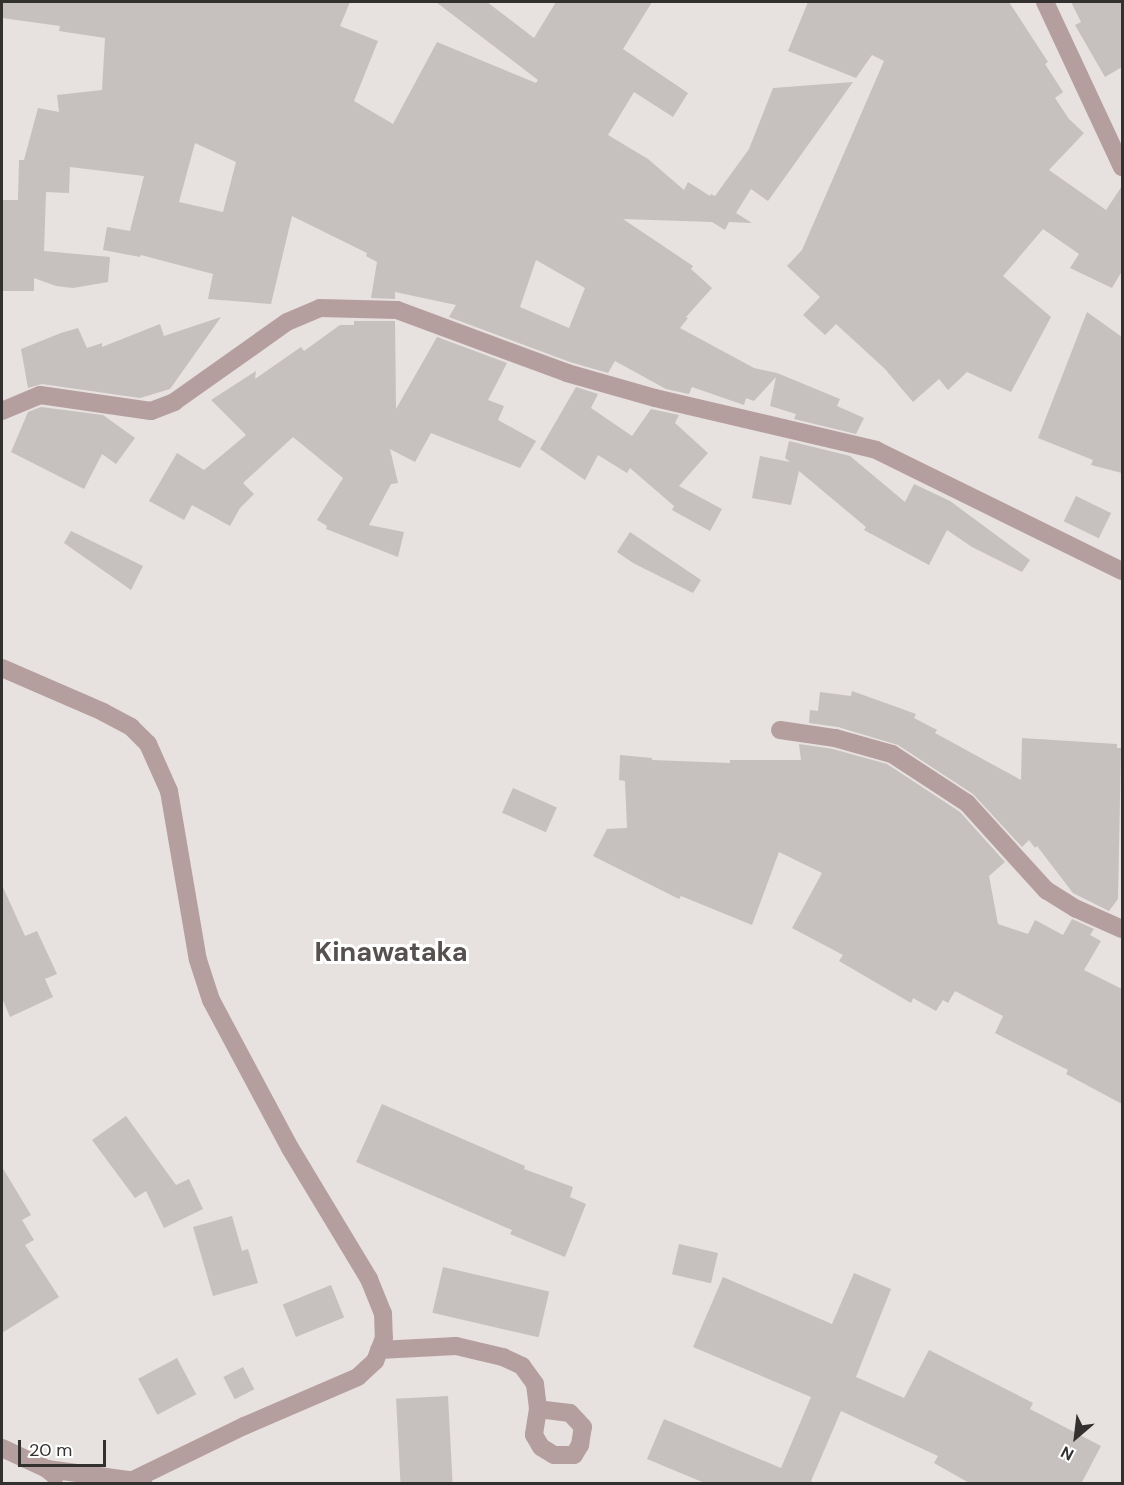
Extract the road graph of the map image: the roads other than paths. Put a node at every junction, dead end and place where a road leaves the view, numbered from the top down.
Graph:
1 (1045, 2) edge
2 (1122, 167) edge
3 (2, 411) edge
4 (1122, 572) edge
5 (2, 668) edge
6 (780, 730) dead end
7 (1122, 929) edge
8 (379, 1350) junction
9 (538, 1409) dead end
10 (2, 1448) edge
11 (47, 1469) junction
12 (134, 1480) junction
13 (63, 1484) edge
14 (154, 1484) edge

1 - 2 street
3 - 4 street
5 - 8 street
6 - 7 street
8 - 9 street
8 - 12 street
10 - 11 street
11 - 12 street
11 - 13 street
12 - 14 street

